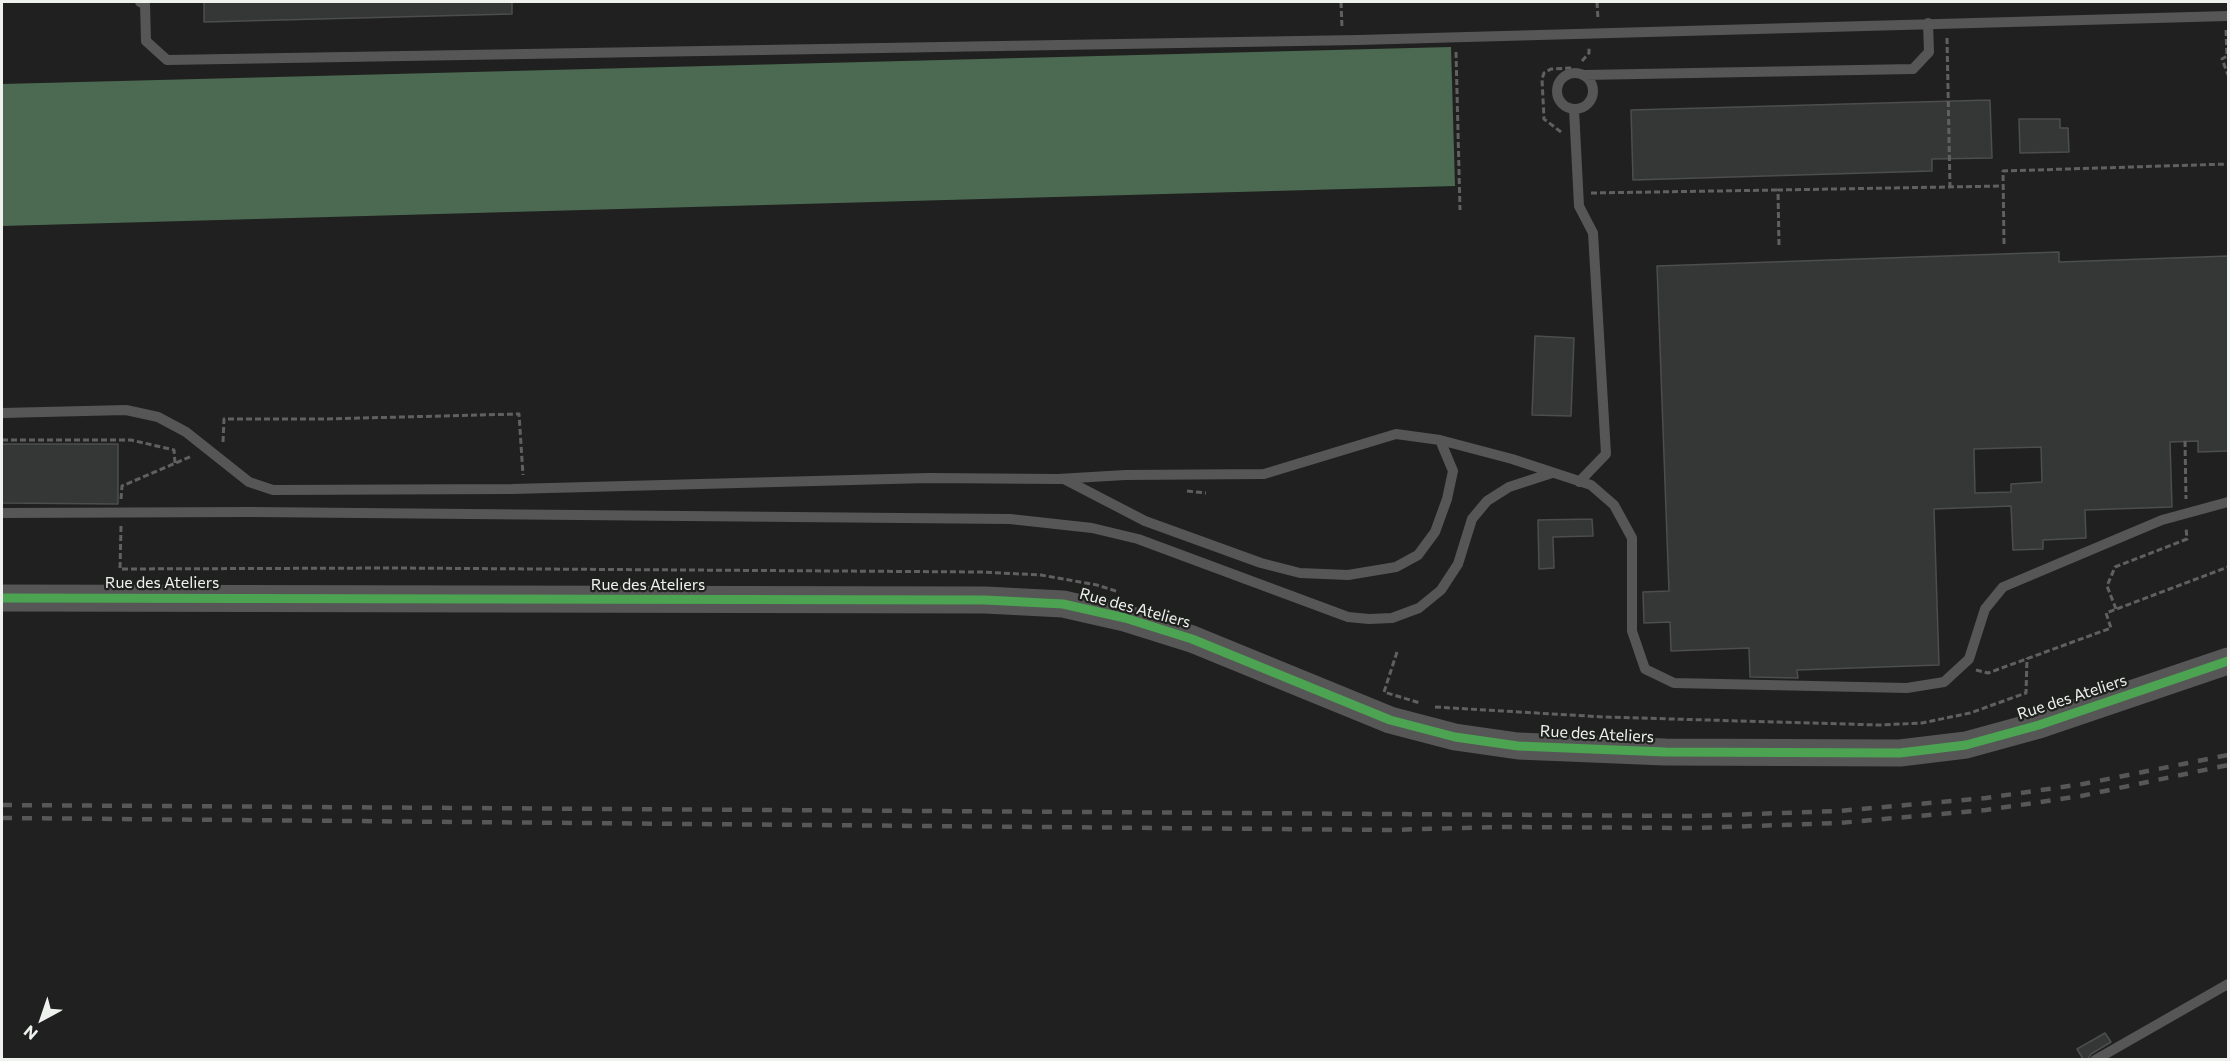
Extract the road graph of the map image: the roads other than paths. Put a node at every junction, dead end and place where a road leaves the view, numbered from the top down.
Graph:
1 (140, 2) edge
2 (2227, 16) edge
3 (1928, 23) junction
4 (1584, 75) junction
5 (1574, 109) junction
6 (2, 413) edge
7 (1440, 440) junction
8 (1552, 473) junction
9 (1064, 479) junction
10 (1579, 482) junction
11 (2229, 502) edge
12 (2, 513) edge
13 (2, 598) edge
14 (2229, 661) edge
15 (2229, 984) edge
16 (2095, 1059) edge

1 - 3 lane
2 - 3 lane
3 - 4 lane
4 - 5 lane
4 - 5 lane
5 - 10 lane
6 - 9 lane
7 - 8 lane
7 - 9 lane
7 - 9 lane
8 - 10 lane
8 - 12 lane
10 - 11 lane
13 - 14 street, Rue des Ateliers
15 - 16 lane

